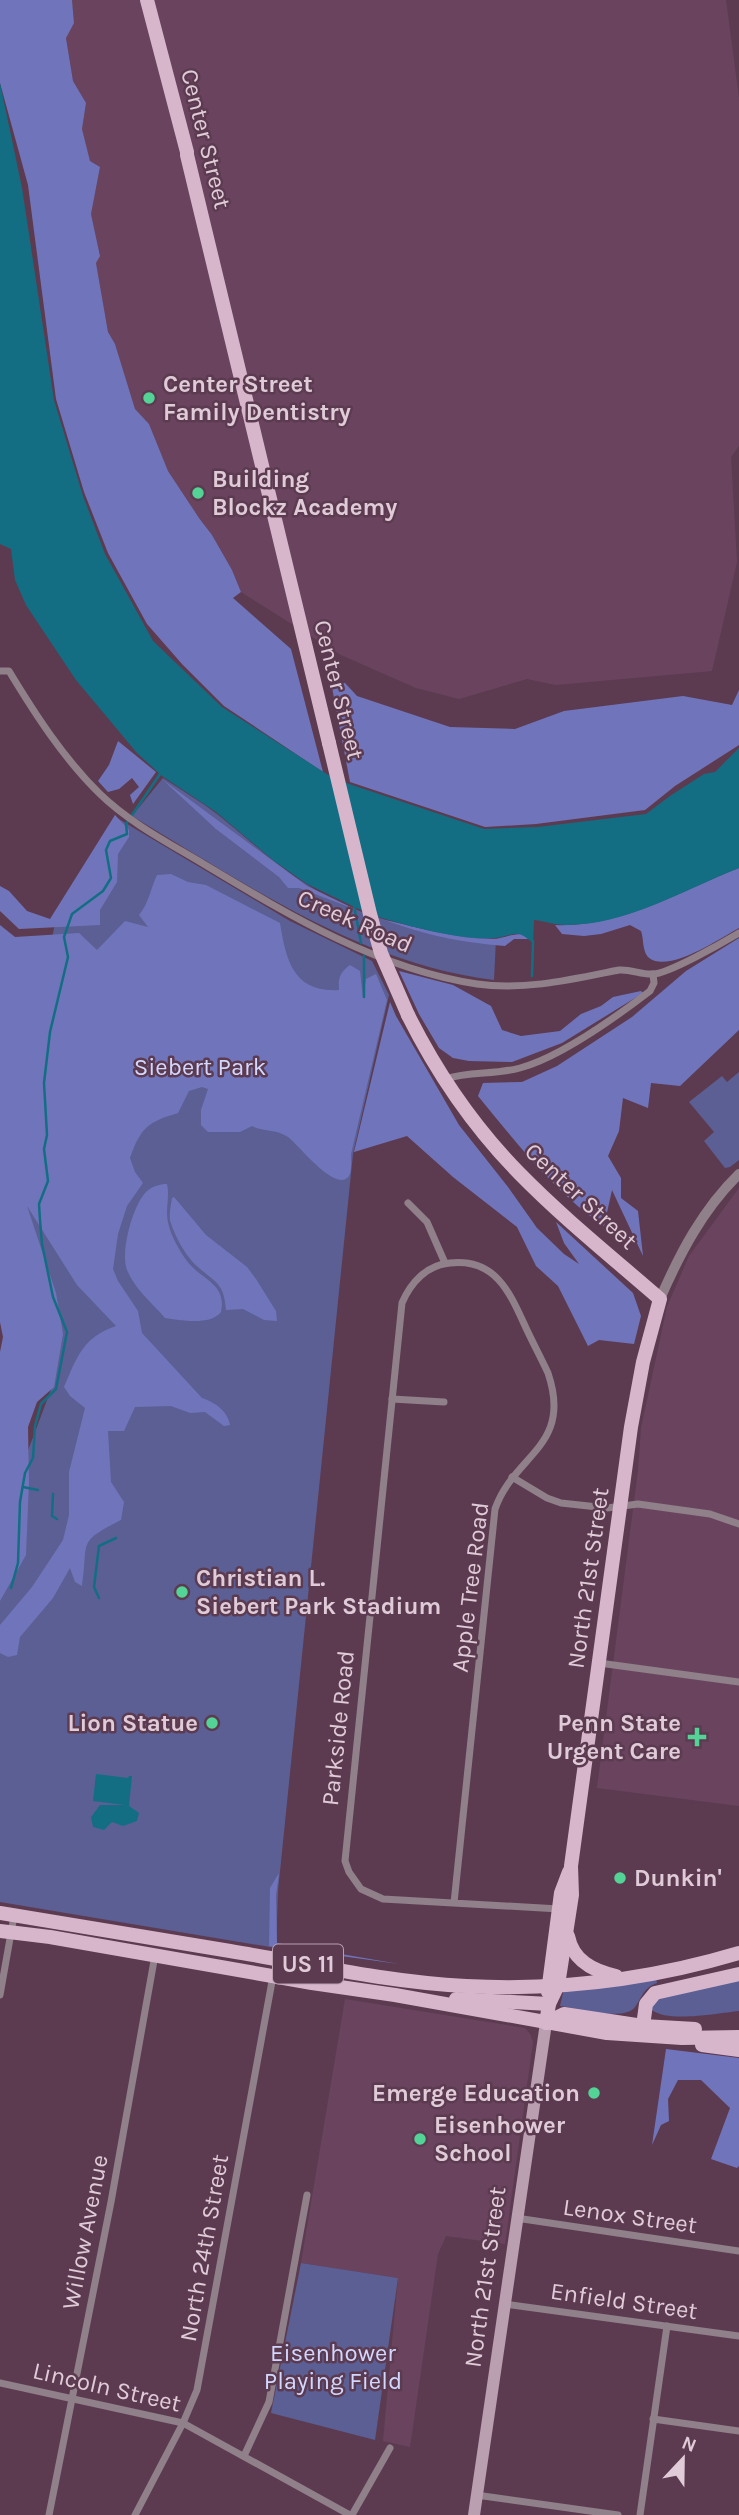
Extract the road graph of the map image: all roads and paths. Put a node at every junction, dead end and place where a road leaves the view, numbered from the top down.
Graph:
1 (148, 0) edge
2 (0, 671) edge
3 (739, 933) edge
4 (653, 975) junction
5 (445, 1079) junction
6 (739, 1174) edge
7 (408, 1203) dead end
8 (445, 1263) junction
9 (660, 1299) junction
10 (392, 1399) junction
11 (444, 1402) dead end
12 (512, 1477) junction
13 (620, 1508) junction
14 (739, 1524) edge
15 (599, 1663) junction
16 (739, 1682) edge
17 (571, 1866) junction
18 (454, 1903) junction
19 (559, 1909) junction
20 (7, 1914) edge
21 (567, 1929) junction
22 (6, 1932) edge
23 (169, 1940) junction
24 (80, 1942) junction
25 (739, 1953) edge
26 (155, 1955) junction
27 (699, 1964) junction
28 (739, 1968) edge
29 (739, 1974) edge
30 (273, 1976) junction
31 (624, 1978) junction
32 (553, 1986) junction
33 (0, 1995) edge
34 (396, 1995) junction
35 (549, 2004) junction
36 (546, 2023) junction
37 (643, 2026) junction
38 (739, 2028) edge
39 (631, 2036) junction
40 (739, 2037) edge
41 (739, 2050) edge
42 (307, 2195) dead end
43 (516, 2218) junction
44 (739, 2251) edge
45 (504, 2304) junction
46 (667, 2326) junction
47 (739, 2336) edge
48 (0, 2383) edge
49 (72, 2399) junction
50 (653, 2419) junction
51 (183, 2423) junction
52 (739, 2431) edge
53 (390, 2448) dead end
54 (244, 2456) junction
55 (476, 2495) junction
56 (48, 2515) edge
57 (135, 2515) edge
58 (351, 2515) edge
59 (474, 2515) edge
60 (618, 2515) edge
61 (640, 2515) edge

1 - 5 main road, Center Street, bridge
2 - 4 street, Creek Road
3 - 4 street
4 - 5 street
5 - 9 main road, Center Street
6 - 9 street
7 - 8 street
8 - 10 street, Parkside Road
8 - 12 street, Apple Tree Road
9 - 13 main road, North 21st Street
10 - 11 street
10 - 18 street, Parkside Road
12 - 13 street
12 - 18 street, Apple Tree Road
13 - 14 street
13 - 15 main road, North 21st Street
15 - 16 street
15 - 17 main road, North 21st Street
17 - 19 main road, North 21st Street
17 - 21 main road, North 21st Street
18 - 19 street, Parkside Road
19 - 32 main road, North 21st Street
20 - 22 street
20 - 23 main road, US 11
21 - 31 main road
21 - 32 main road, North 21st Street
22 - 24 main road, US 11
22 - 33 street
23 - 24 main road
23 - 32 main road, US 11
24 - 26 main road, US 11
25 - 27 main road
26 - 30 main road, US 11
26 - 49 street, Willow Avenue
27 - 28 main road, US 11
27 - 31 main road, US 11
29 - 37 main road
30 - 34 main road, US 11
30 - 51 street, North 24th Street
31 - 32 main road, US 11
32 - 35 main road, North 21st Street
34 - 35 main road
34 - 36 main road, US 11
35 - 36 main road, North 21st Street
36 - 37 main road
36 - 39 main road, US 11
36 - 43 main road, North 21st Street
37 - 38 main road
39 - 40 main road
39 - 41 main road, US 11
42 - 54 street
43 - 44 street, Lenox Street
43 - 45 main road, North 21st Street
45 - 46 street, Enfield Street
45 - 55 main road, North 21st Street
46 - 47 street, Enfield Street
46 - 50 street
48 - 49 street, Lincoln Street
49 - 51 street, Lincoln Street
49 - 56 street, Willow Avenue
50 - 52 street
50 - 61 street
51 - 54 street, Lincoln Street
51 - 57 street, North 24th Street
53 - 58 street
54 - 58 street, Lincoln Street
55 - 59 main road, North 21st Street
55 - 60 street

